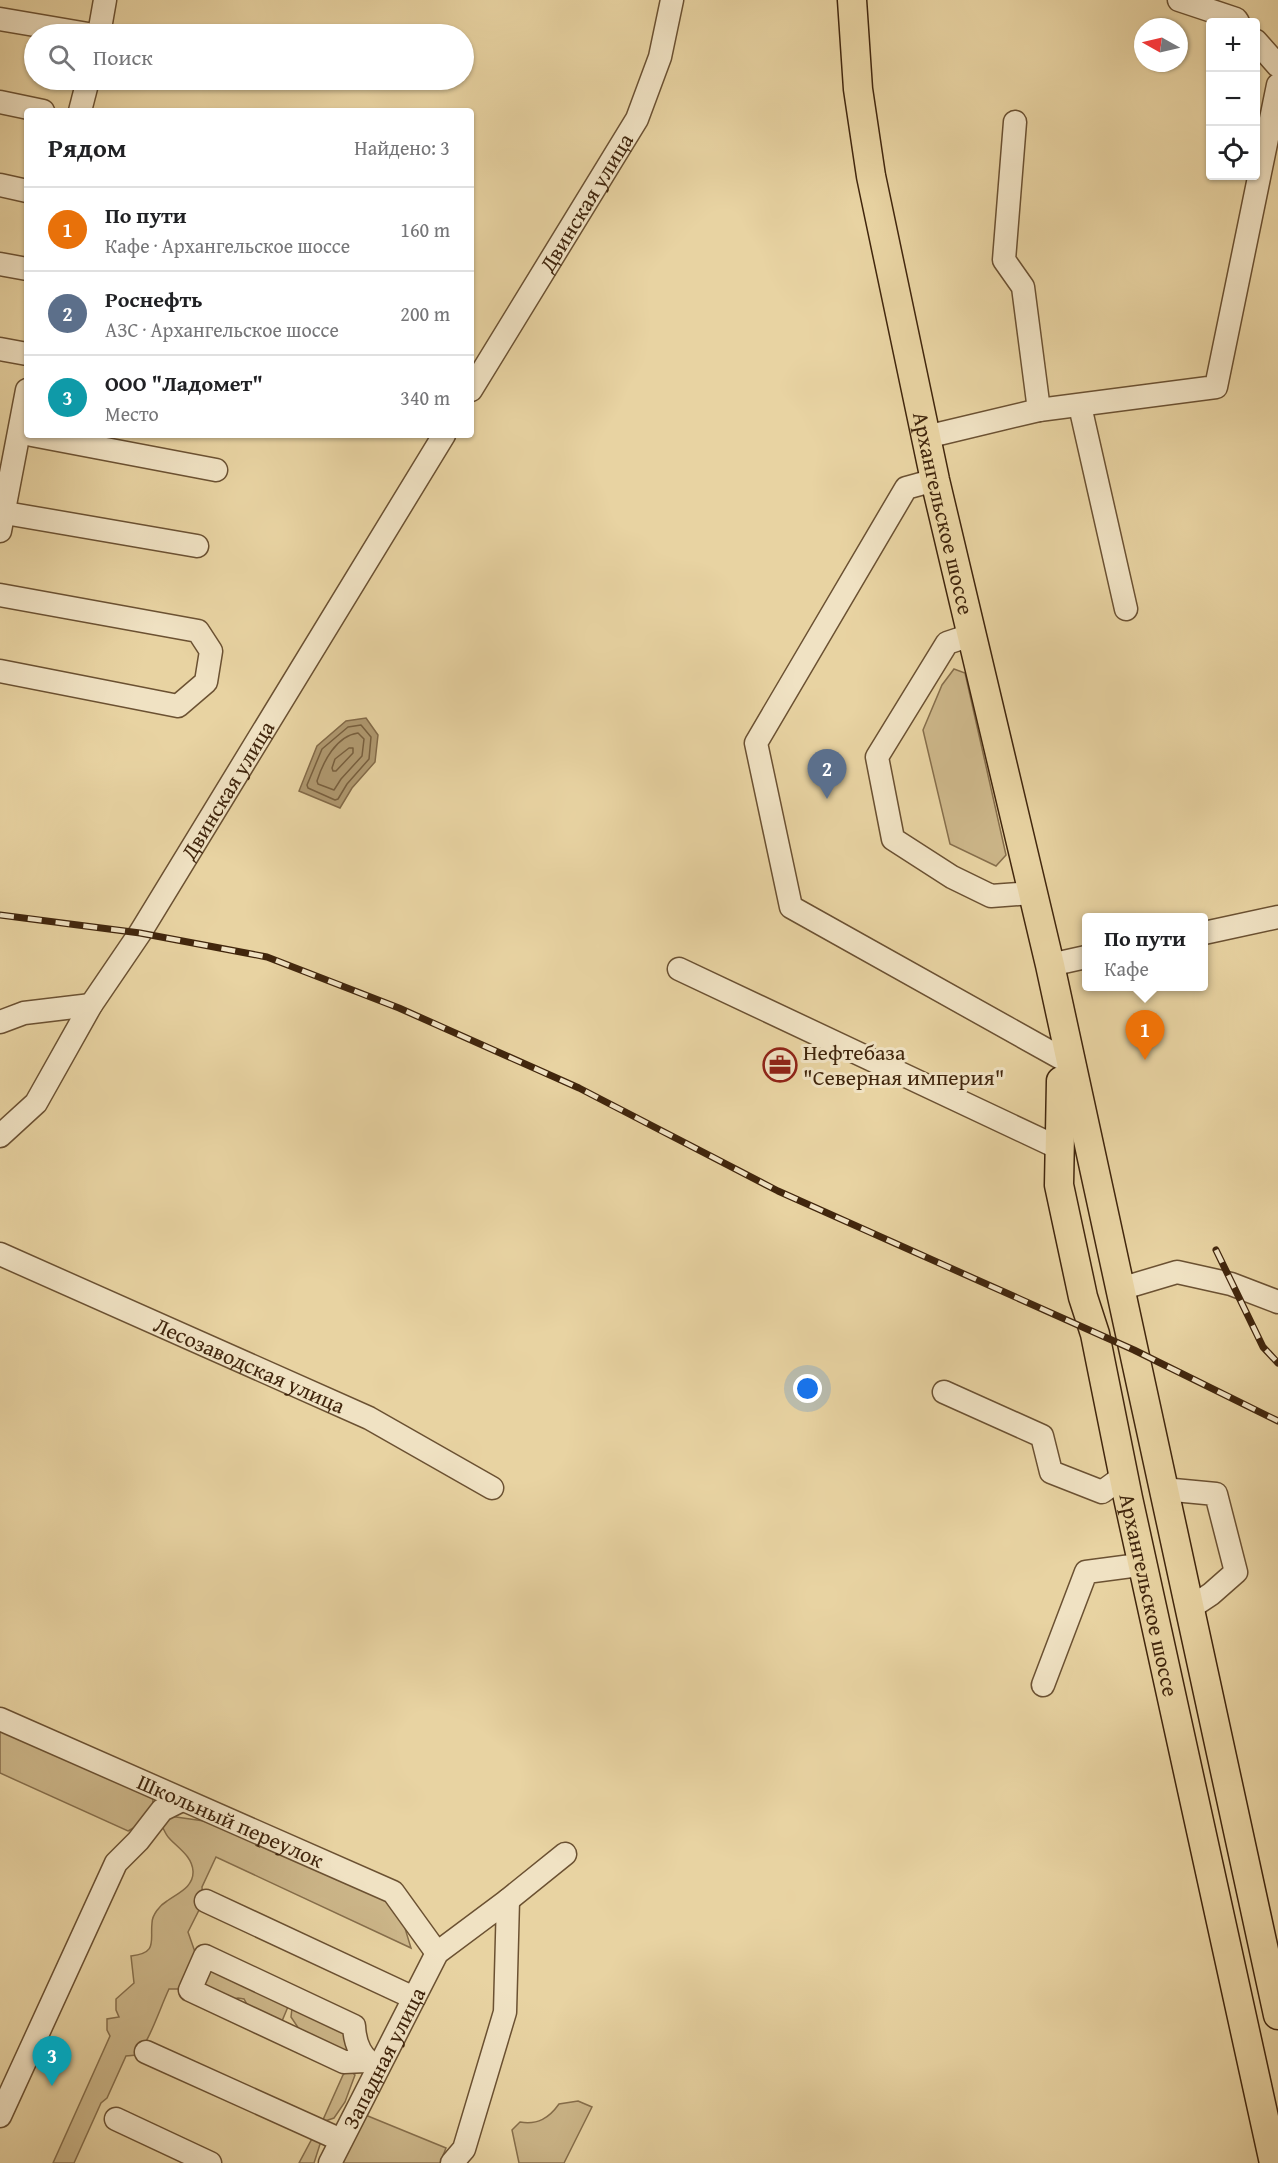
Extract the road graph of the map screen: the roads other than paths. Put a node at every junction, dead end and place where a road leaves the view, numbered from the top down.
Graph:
1 (105, 0) edge
2 (672, 0) edge
3 (852, 0) edge
4 (1179, 0) edge
5 (1230, 18) edge
6 (0, 19) edge
7 (29, 24) edge
8 (101, 24) edge
9 (1260, 46) edge
10 (1278, 66) edge
11 (1278, 85) edge
12 (85, 90) edge
13 (0, 102) edge
14 (29, 108) edge
15 (81, 108) edge
16 (1015, 122) dead end
17 (0, 185) edge
18 (24, 190) edge
19 (0, 264) edge
20 (24, 268) edge
21 (0, 349) edge
22 (24, 353) edge
23 (474, 385) edge
24 (24, 406) edge
25 (1080, 406) junction
26 (1039, 410) junction
27 (19, 433) edge
28 (926, 436) junction
29 (46, 438) edge
30 (442, 438) edge
31 (216, 470) dead end
32 (935, 480) junction
33 (1, 518) edge
34 (197, 546) dead end
35 (0, 595) edge
36 (1126, 609) dead end
37 (971, 635) junction
38 (0, 671) edge
39 (1032, 893) junction
40 (1278, 917) edge
41 (1208, 932) edge
42 (1082, 958) edge
43 (1050, 965) junction
44 (679, 969) dead end
45 (91, 1005) junction
46 (0, 1022) edge
47 (1061, 1022) junction
48 (1061, 1058) junction
49 (0, 1136) edge
50 (1060, 1157) junction
51 (1091, 1160) junction
52 (0, 1254) edge
53 (1120, 1289) junction
54 (1083, 1298) junction
55 (1278, 1302) edge
56 (944, 1392) dead end
57 (1126, 1487) junction
58 (492, 1488) dead end
59 (1163, 1489) junction
60 (1139, 1565) dead end
61 (1190, 1608) junction
62 (1154, 1616) junction
63 (1043, 1684) dead end
64 (0, 1719) edge
65 (182, 1800) junction
66 (565, 1854) dead end
67 (508, 1900) junction
68 (206, 1901) dead end
69 (437, 1953) junction
70 (414, 1998) junction
71 (1278, 2015) edge
72 (146, 2052) dead end
73 (372, 2064) junction
74 (0, 2116) edge
75 (116, 2119) dead end
76 (341, 2140) junction
77 (210, 2163) edge
78 (330, 2163) edge
79 (452, 2163) edge
80 (1274, 2163) edge

1 - 8 street
2 - 23 street, Двинская улица
3 - 28 main road, Архангельское шоссе
4 - 5 street
6 - 7 street
9 - 10 street
11 - 25 street
12 - 15 street
13 - 14 street
16 - 26 street
17 - 18 street
19 - 20 street
21 - 22 street
24 - 27 street
25 - 26 street
25 - 36 street
26 - 28 street
27 - 33 street
28 - 32 main road, Архангельское шоссе
29 - 31 street
30 - 45 street, Двинская улица
32 - 37 main road, Архангельское шоссе
32 - 48 street
33 - 34 street
35 - 38 street
37 - 39 main road, Архангельское шоссе
37 - 39 street
39 - 43 main road, Архангельское шоссе
40 - 41 street
42 - 43 street
43 - 47 main road, Архангельское шоссе
44 - 50 street
45 - 46 street
45 - 49 street, Двинская улица
47 - 48 main road, Архангельское шоссе
47 - 51 main road, Архангельское шоссе
48 - 50 main road, Архангельское шоссе
50 - 51 main road
50 - 54 main road, Архангельское шоссе
51 - 53 main road, Архангельское шоссе
52 - 58 street, Лесозаводская улица
53 - 54 main road
53 - 55 street
53 - 59 main road, Архангельское шоссе
54 - 57 main road, Архангельское шоссе
56 - 57 street
57 - 59 main road
57 - 62 main road, Архангельское шоссе
59 - 61 main road, Архангельское шоссе
59 - 61 street
60 - 63 street
61 - 62 main road
61 - 71 main road, Архангельское шоссе
62 - 80 main road, Архангельское шоссе
64 - 65 street, Школьный переулок
65 - 69 street, Школьный переулок
65 - 74 street
66 - 67 street
67 - 69 street
67 - 79 street
68 - 70 street
69 - 70 street, Западная улица
70 - 73 street, Западная улица
72 - 76 street
73 - 73 street
73 - 76 street, Западная улица
75 - 77 street
76 - 78 street, Западная улица

